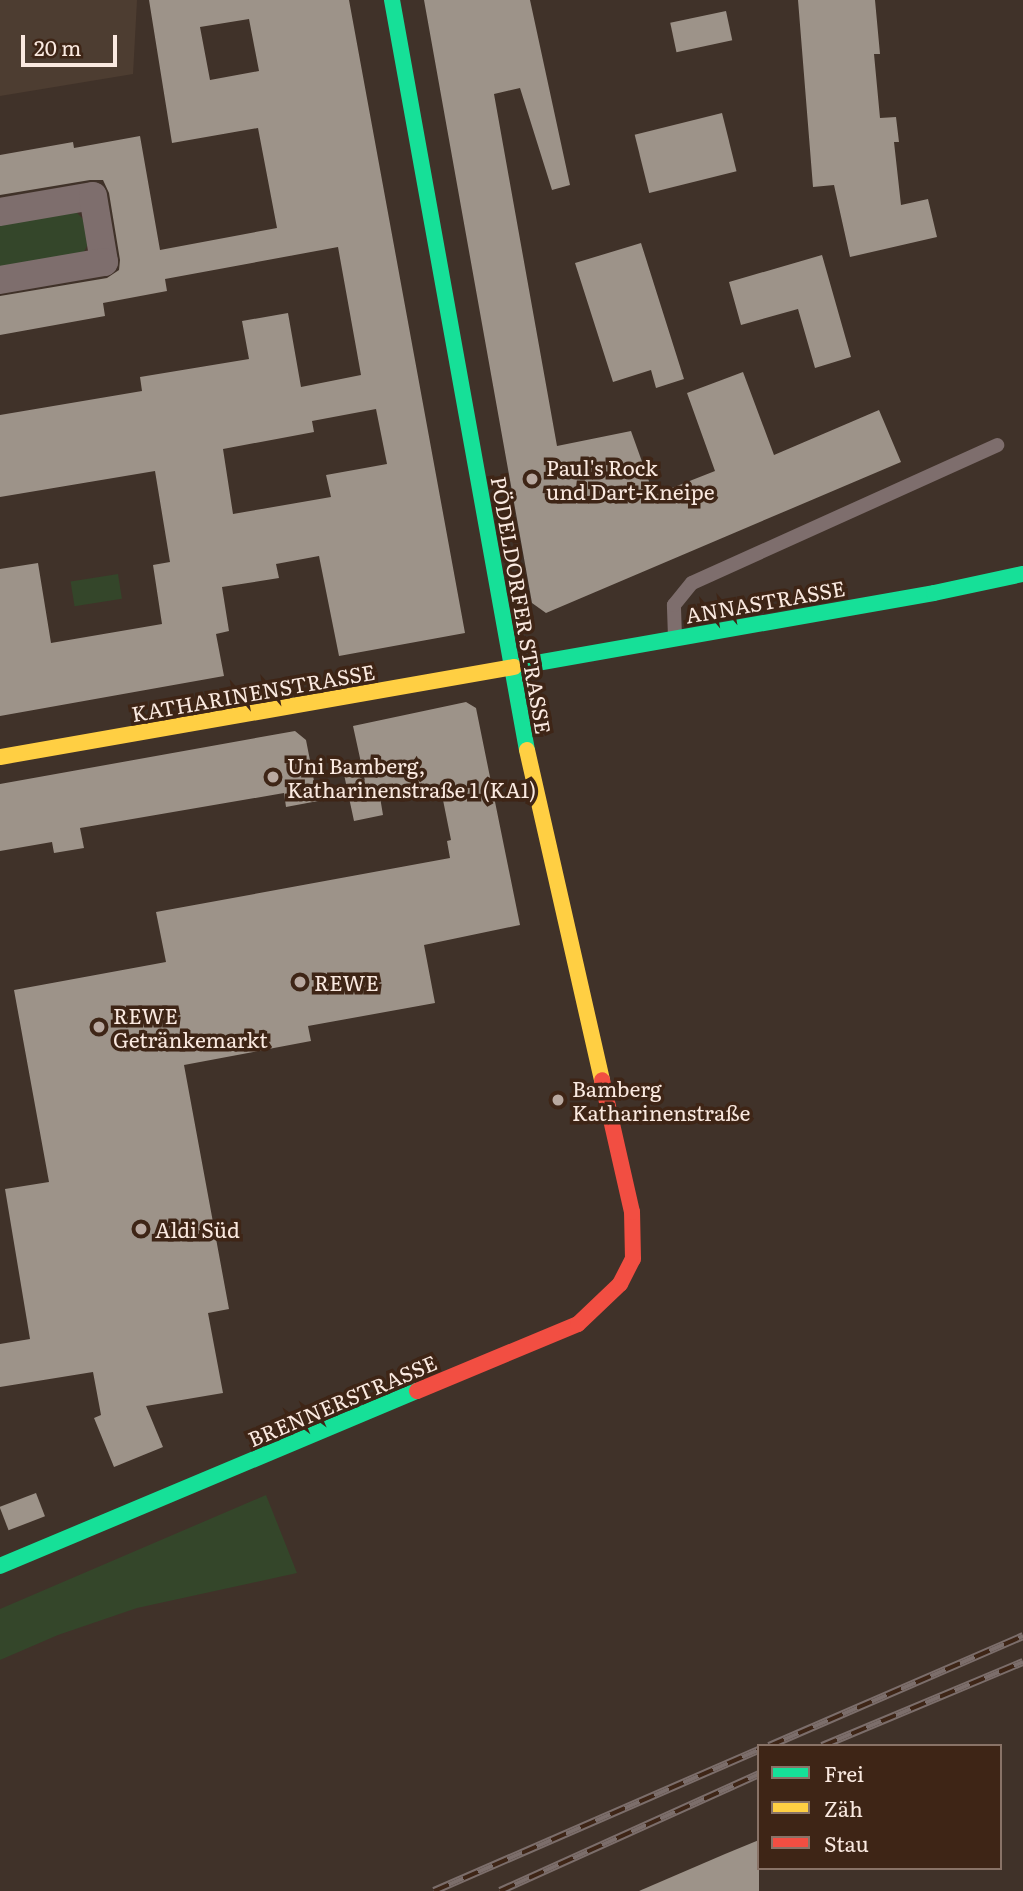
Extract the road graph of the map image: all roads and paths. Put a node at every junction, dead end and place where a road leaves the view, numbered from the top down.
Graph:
1 (392, 0) edge
2 (0, 212) edge
3 (0, 280) edge
4 (997, 445) dead end
5 (1023, 574) edge
6 (675, 638) junction
7 (513, 668) junction
8 (0, 757) edge
9 (632, 1212) joint
10 (0, 1566) edge

1 - 7 street, PÖDELDORFER STRASSE
2 - 3 street
4 - 6 lane
5 - 6 street, ANNASTRASSE
6 - 7 street, ANNASTRASSE
7 - 8 street, KATHARINENSTRASSE
7 - 9 street, PÖDELDORFER STRASSE
9 - 10 street, BRENNERSTRASSE

